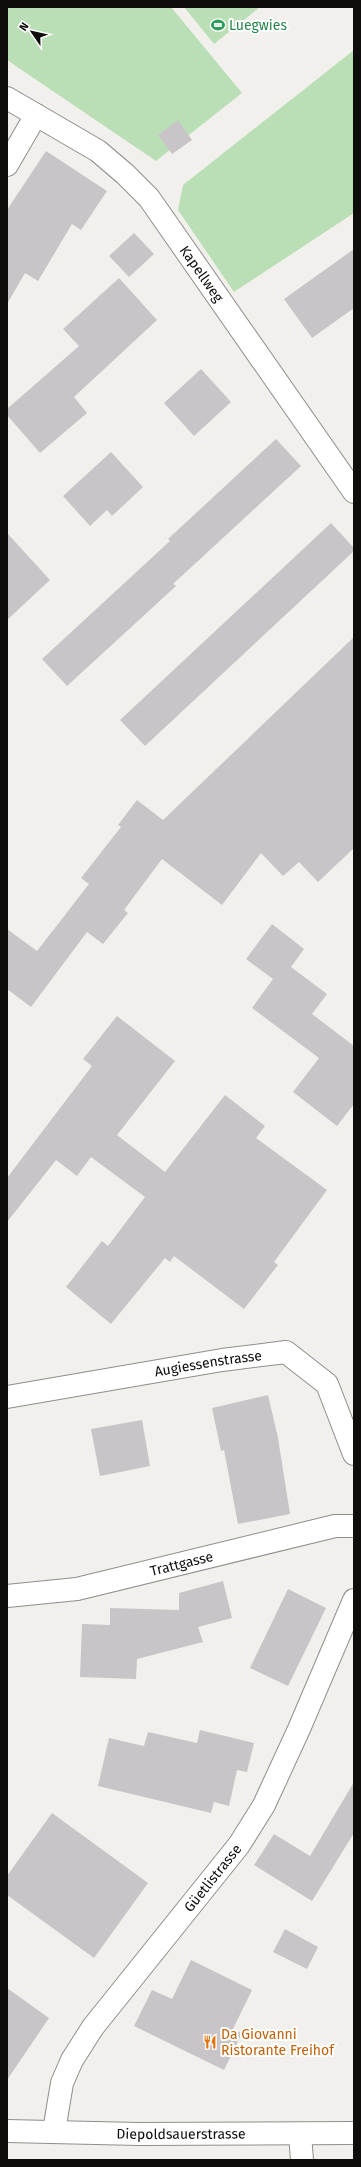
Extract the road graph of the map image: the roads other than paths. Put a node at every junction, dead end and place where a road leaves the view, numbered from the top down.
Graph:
1 (7, 98) edge
2 (36, 115) junction
3 (7, 165) edge
4 (354, 492) edge
5 (7, 1398) edge
6 (354, 1454) edge
7 (354, 1526) edge
8 (7, 1596) edge
9 (353, 1607) edge
10 (54, 2131) junction
11 (7, 2132) edge
12 (354, 2133) edge
13 (300, 2134) junction
14 (302, 2160) edge

1 - 2 street, Kapellweg
2 - 3 street
2 - 4 street, Kapellweg
5 - 6 street, Augiessenstrasse
7 - 8 street, Trattgasse
9 - 10 street, Güetlistrasse
10 - 11 street, Diepoldsauerstrasse
10 - 13 street, Diepoldsauerstrasse
12 - 13 street, Diepoldsauerstrasse
13 - 14 street

